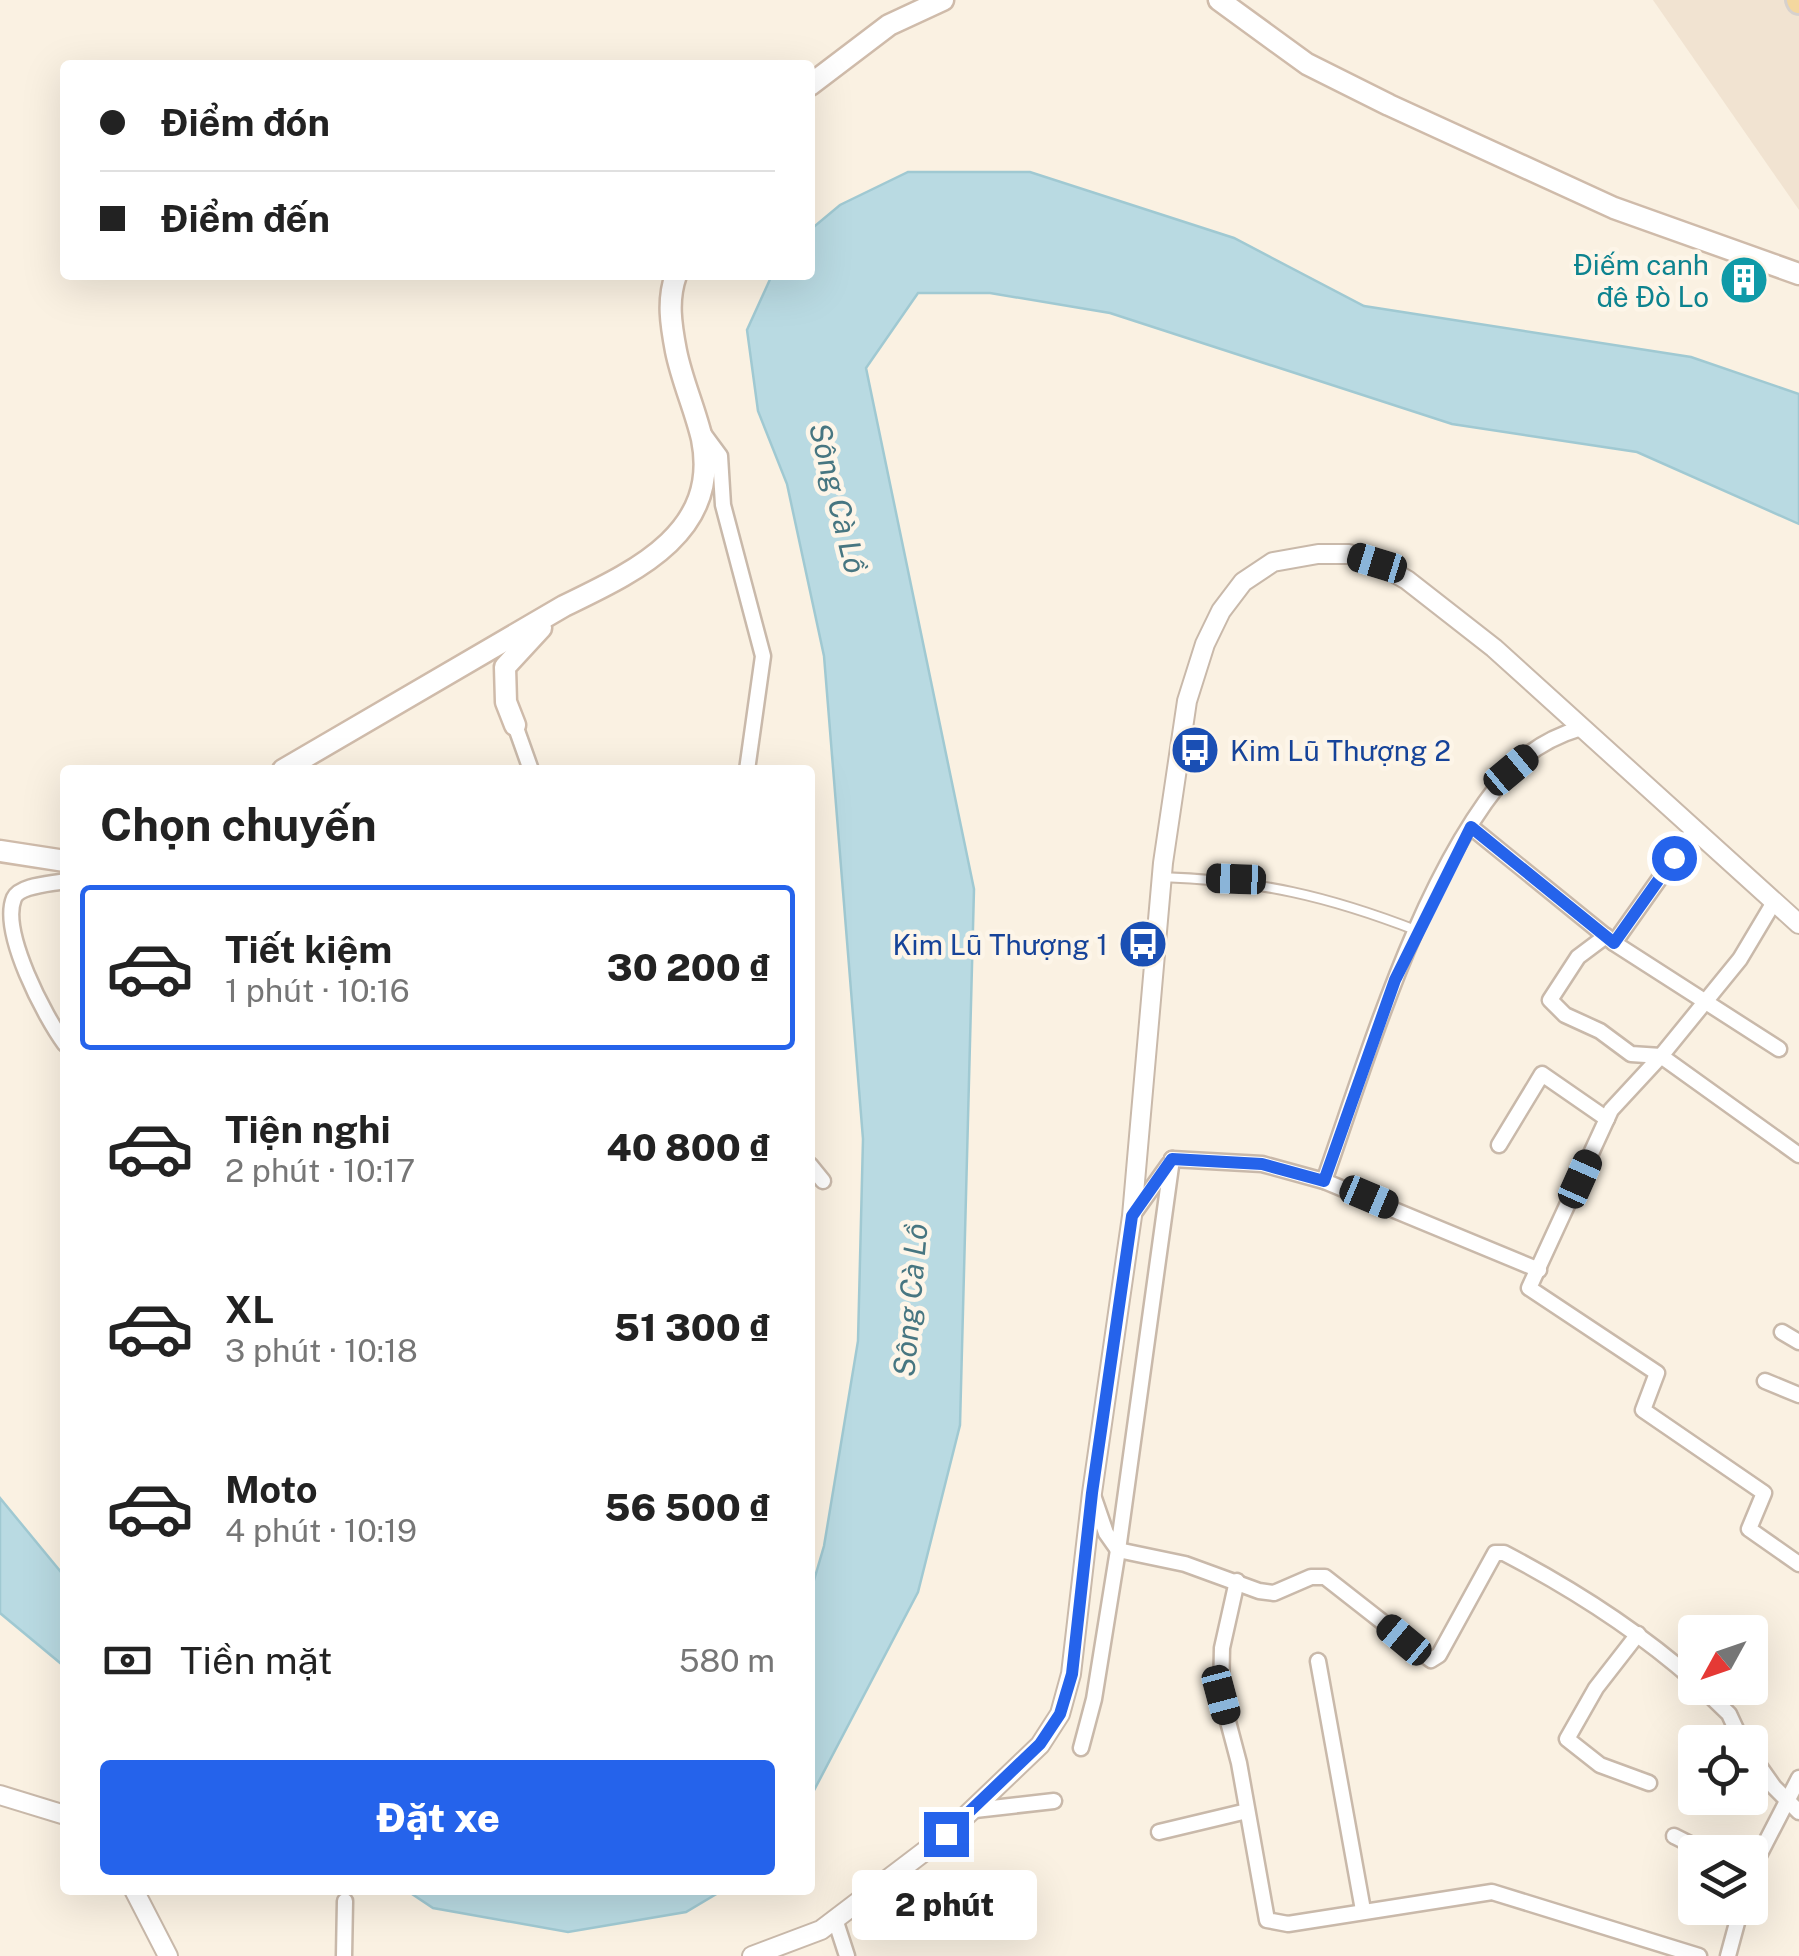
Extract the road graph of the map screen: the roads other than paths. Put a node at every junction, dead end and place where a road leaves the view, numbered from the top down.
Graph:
1 (943, 0) edge
2 (1219, 0) edge
3 (815, 81) edge
4 (1799, 274) edge
5 (675, 280) edge
6 (698, 425) junction
7 (564, 606) junction
8 (515, 725) joint
9 (1581, 728) junction
10 (293, 765) edge
11 (529, 765) edge
12 (748, 765) edge
13 (1471, 827) junction
14 (1694, 830) junction
15 (0, 850) edge
16 (60, 860) edge
17 (1162, 877) junction
18 (60, 882) edge
19 (1774, 902) junction
20 (1799, 924) edge
21 (1418, 931) junction
22 (1610, 940) junction
23 (1702, 1003) junction
24 (60, 1036) edge
25 (1779, 1049) dead end
26 (1661, 1056) junction
27 (1607, 1118) junction
28 (1499, 1145) dead end
29 (1799, 1156) edge
30 (1172, 1159) junction
31 (815, 1172) edge
32 (823, 1181) dead end
33 (1324, 1181) junction
34 (1132, 1216) junction
35 (1540, 1270) junction
36 (1782, 1332) dead end
37 (1799, 1342) edge
38 (1765, 1381) dead end
39 (1799, 1394) edge
40 (1092, 1493) junction
41 (1118, 1550) junction
42 (1799, 1564) edge
43 (1237, 1581) junction
44 (1638, 1634) junction
45 (1318, 1661) dead end
46 (1678, 1667) edge
47 (1720, 1705) edge
48 (1734, 1725) edge
49 (1081, 1748) dead end
50 (1768, 1775) edge
51 (1799, 1778) edge
52 (1650, 1783) dead end
53 (0, 1795) edge
54 (1054, 1801) dead end
55 (1793, 1806) edge
56 (976, 1810) junction
57 (1247, 1811) junction
58 (60, 1813) edge
59 (1159, 1832) dead end
60 (1674, 1836) dead end
61 (1678, 1838) edge
62 (1768, 1845) edge
63 (137, 1895) edge
64 (345, 1901) dead end
65 (1362, 1910) junction
66 (835, 1919) junction
67 (1736, 1925) edge
68 (168, 1956) edge
69 (344, 1956) edge
70 (752, 1956) edge
71 (847, 1956) edge
72 (1699, 1956) edge
73 (1728, 1956) edge

1 - 3 main road
2 - 4 main road
5 - 6 main road
6 - 7 main road
6 - 12 street
7 - 8 main road
7 - 10 main road
8 - 11 street
9 - 13 street
9 - 14 street
9 - 17 street
13 - 21 street
13 - 22 street
14 - 19 street
14 - 22 street
15 - 16 main road
17 - 21 lane
17 - 34 street
18 - 24 street
19 - 20 street
19 - 23 street
21 - 33 street
22 - 23 street
22 - 26 street
23 - 25 street
23 - 26 street
26 - 27 street
26 - 29 street
27 - 28 street
27 - 35 street
30 - 33 street
30 - 34 street
30 - 41 street
31 - 32 street
33 - 35 street
34 - 40 street
35 - 42 street
36 - 37 street
38 - 39 street
40 - 41 street
40 - 56 street
41 - 43 street
41 - 49 street
43 - 44 street
43 - 57 street
44 - 46 street
44 - 52 street
45 - 65 street
47 - 48 street
50 - 55 street
51 - 55 street
53 - 58 street
54 - 56 street
55 - 62 street
56 - 66 street
57 - 59 street
57 - 65 street
60 - 61 street
63 - 68 street
64 - 69 street
65 - 72 street
66 - 70 street
66 - 71 street
67 - 73 street

